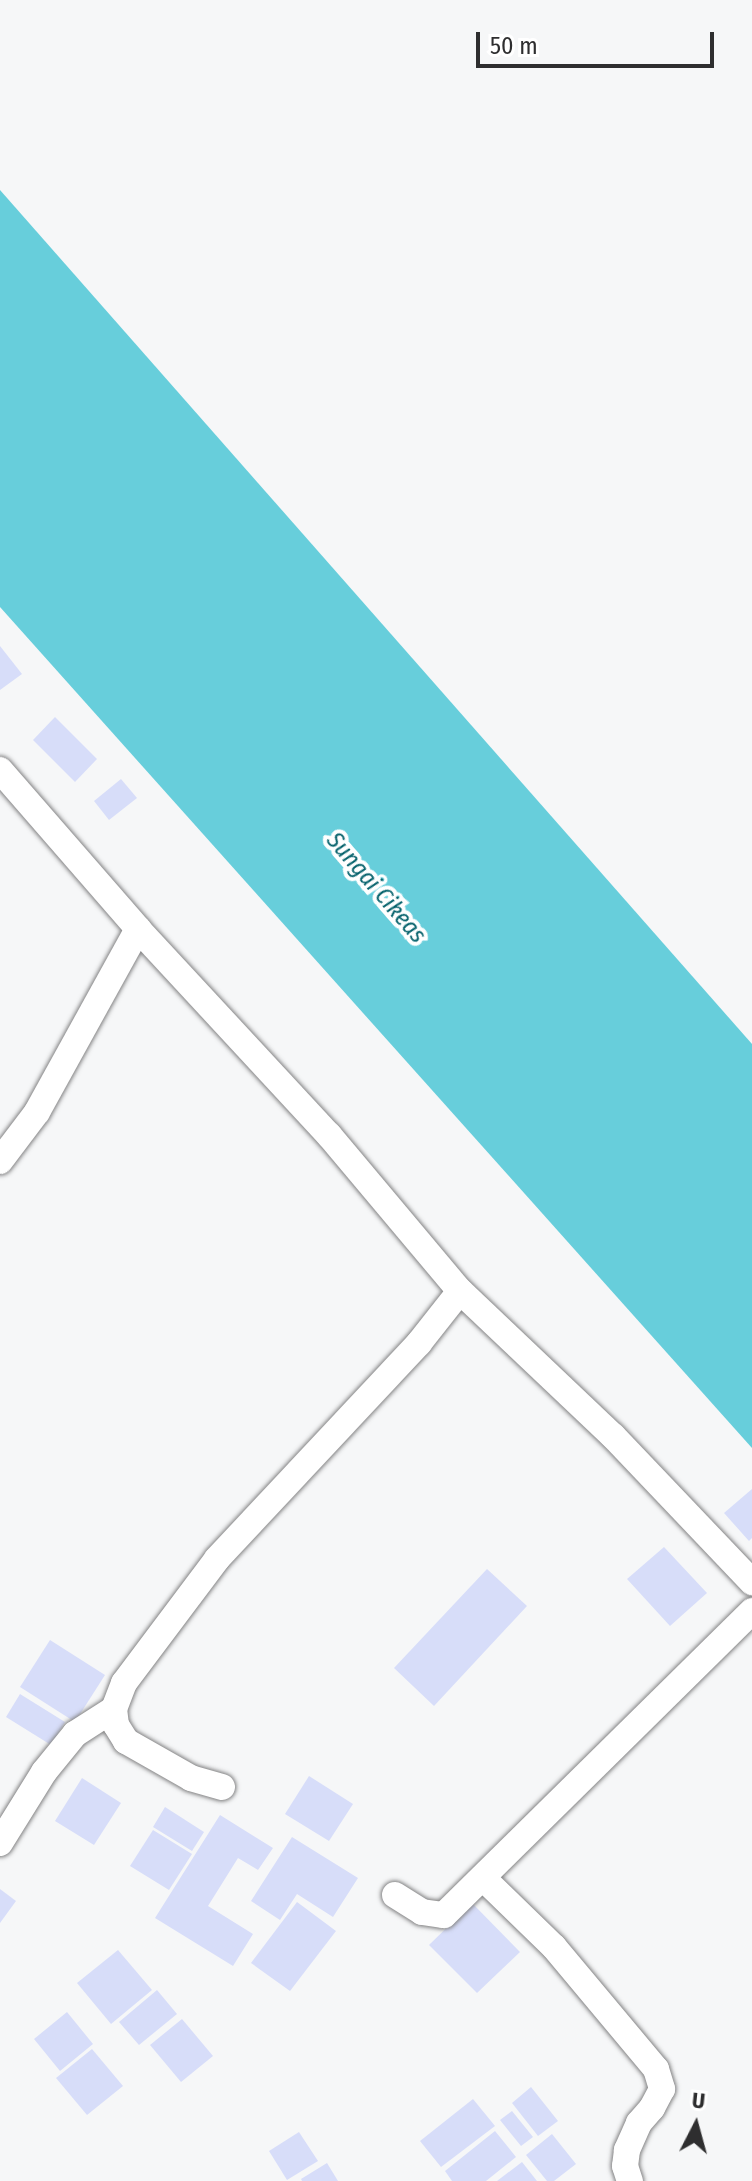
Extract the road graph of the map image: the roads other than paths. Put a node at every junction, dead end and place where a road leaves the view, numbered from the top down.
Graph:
1 (0, 770) edge
2 (138, 929) junction
3 (0, 1161) edge
4 (460, 1291) junction
5 (752, 1582) edge
6 (752, 1611) edge
7 (114, 1709) junction
8 (222, 1787) dead end
9 (0, 1843) edge
10 (483, 1878) junction
11 (395, 1895) dead end
12 (630, 2181) edge

1 - 2 street
2 - 3 street
2 - 4 street
4 - 5 street
4 - 7 street
6 - 10 street
7 - 8 street
7 - 9 street
10 - 11 street
10 - 12 street

